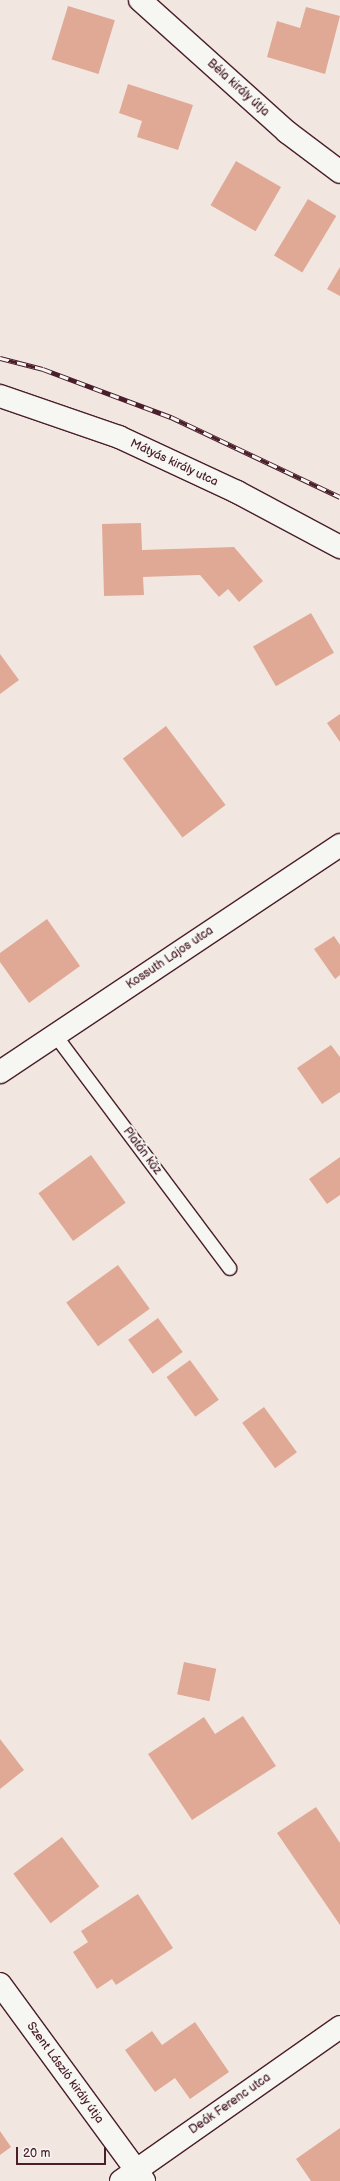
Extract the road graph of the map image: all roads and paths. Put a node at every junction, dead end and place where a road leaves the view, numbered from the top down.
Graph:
1 (140, 0) edge
2 (340, 172) edge
3 (0, 396) edge
4 (340, 547) edge
5 (340, 845) edge
6 (55, 1035) junction
7 (0, 1072) edge
8 (229, 1268) dead end
9 (0, 1984) edge
10 (340, 2027) edge
11 (134, 2177) edge

1 - 2 street, Béla király útja
3 - 4 street, Mátyás király utca
5 - 6 street, Kossuth Lajos utca
6 - 7 street, Kossuth Lajos utca
6 - 8 lane, Platán köz
9 - 11 street, Szent László király útja
10 - 11 street, Deák Ferenc utca

